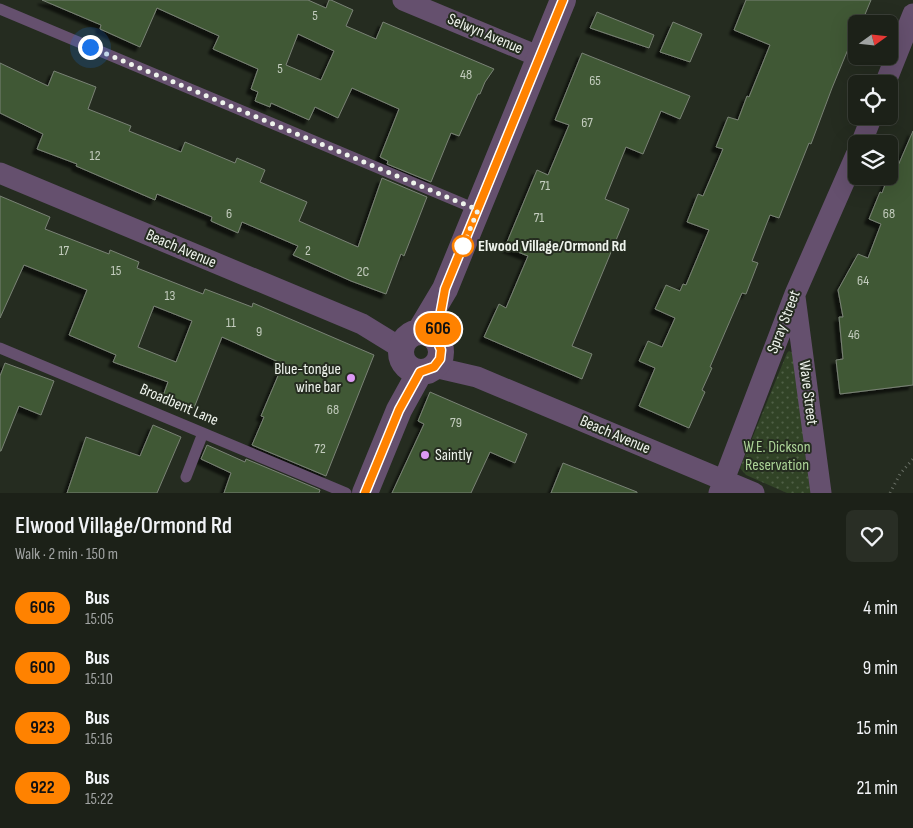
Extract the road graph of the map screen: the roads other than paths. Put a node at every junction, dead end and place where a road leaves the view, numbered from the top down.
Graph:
1 (403, 0) edge
2 (563, 0) edge
3 (0, 9) edge
4 (913, 14) edge
5 (540, 57) junction
6 (889, 75) edge
7 (848, 172) edge
8 (0, 173) edge
9 (478, 210) junction
10 (795, 294) junction
11 (0, 348) edge
12 (421, 352) junction
13 (203, 433) junction
14 (186, 476) dead end
15 (721, 487) edge
16 (346, 493) edge
17 (366, 493) edge
18 (754, 493) edge
19 (821, 493) edge

1 - 5 street, Selwyn Avenue
2 - 5 street
3 - 9 lane
4 - 6 street
5 - 9 street
7 - 10 street, Spray Street
8 - 12 street, Beach Avenue
9 - 12 street
10 - 15 street, Spray Street
10 - 19 street, Wave Street
11 - 13 lane, Broadbent Lane
12 - 15 street, Beach Avenue
12 - 17 street
13 - 14 lane
13 - 16 lane, Broadbent Lane
15 - 18 street, Beach Avenue

